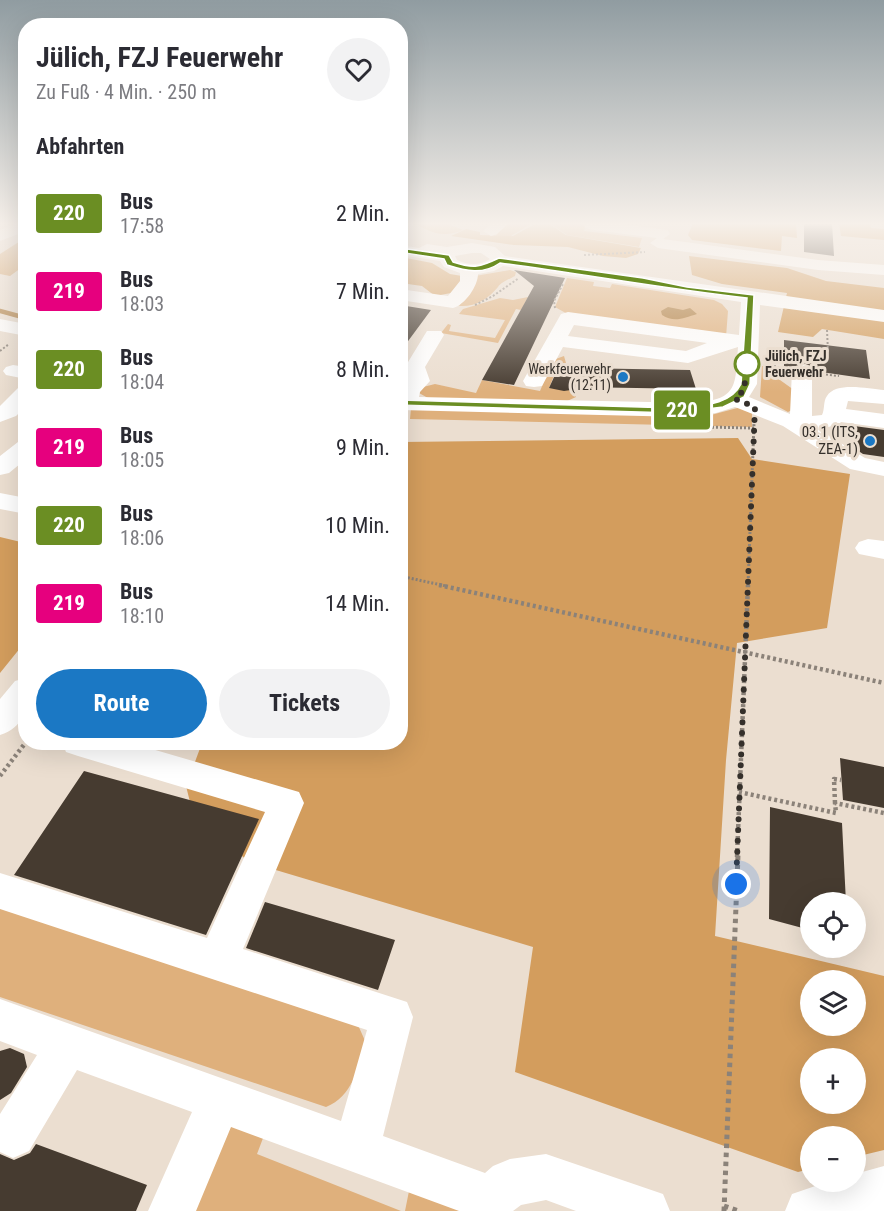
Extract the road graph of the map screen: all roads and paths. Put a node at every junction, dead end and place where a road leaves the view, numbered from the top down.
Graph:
1 (469, 280) edge
2 (517, 280) edge
3 (559, 280) edge
4 (657, 280) edge
5 (798, 280) edge
6 (841, 280) edge
7 (816, 285) junction
8 (408, 295) edge
9 (751, 296) junction
10 (472, 306) dead end
11 (884, 316) edge
12 (568, 318) junction
13 (0, 325) edge
14 (18, 328) edge
15 (827, 330) dead end
16 (434, 335) dead end
17 (556, 340) junction
18 (739, 342) junction
19 (828, 352) dead end
20 (802, 371) dead end
21 (534, 381) dead end
22 (408, 395) edge
23 (884, 397) edge
24 (408, 403) edge
25 (745, 403) junction
26 (835, 414) junction
27 (884, 421) edge
28 (796, 423) junction
29 (18, 453) edge
30 (0, 468) edge
31 (884, 469) edge
32 (0, 501) edge
33 (18, 504) edge
34 (408, 578) edge
35 (745, 652) junction
36 (884, 683) edge
37 (20, 750) edge
38 (105, 750) edge
39 (0, 776) edge
40 (841, 780) dead end
41 (739, 792) junction
42 (835, 803) junction
43 (884, 813) edge
44 (0, 891) edge
45 (217, 962) junction
46 (0, 1020) edge
47 (69, 1045) junction
48 (220, 1100) junction
49 (13, 1135) dead end
50 (356, 1150) junction
51 (884, 1191) edge
52 (490, 1205) edge
53 (724, 1209) edge
54 (172, 1211) edge
55 (646, 1211) edge
56 (739, 1211) edge
57 (809, 1211) edge

1 - 8 street
2 - 10 path
3 - 12 path
4 - 9 street
5 - 7 street
6 - 7 street
7 - 9 street
7 - 11 street
9 - 18 street
12 - 17 street
12 - 18 street
13 - 14 street
15 - 19 path
16 - 22 street
17 - 18 street
17 - 21 street
18 - 25 street
20 - 28 street
23 - 26 street
24 - 25 street
25 - 28 street
25 - 35 path
26 - 27 street
26 - 28 street
28 - 31 street
29 - 30 street
32 - 33 street
34 - 35 path
35 - 36 path
35 - 41 path
37 - 39 path
38 - 45 street
40 - 42 path
41 - 42 path
41 - 53 path
42 - 43 path
44 - 45 street
45 - 50 street
46 - 47 street
47 - 48 street
47 - 49 street
48 - 50 street
48 - 54 street
50 - 52 street
51 - 57 street
52 - 55 street
53 - 56 path

